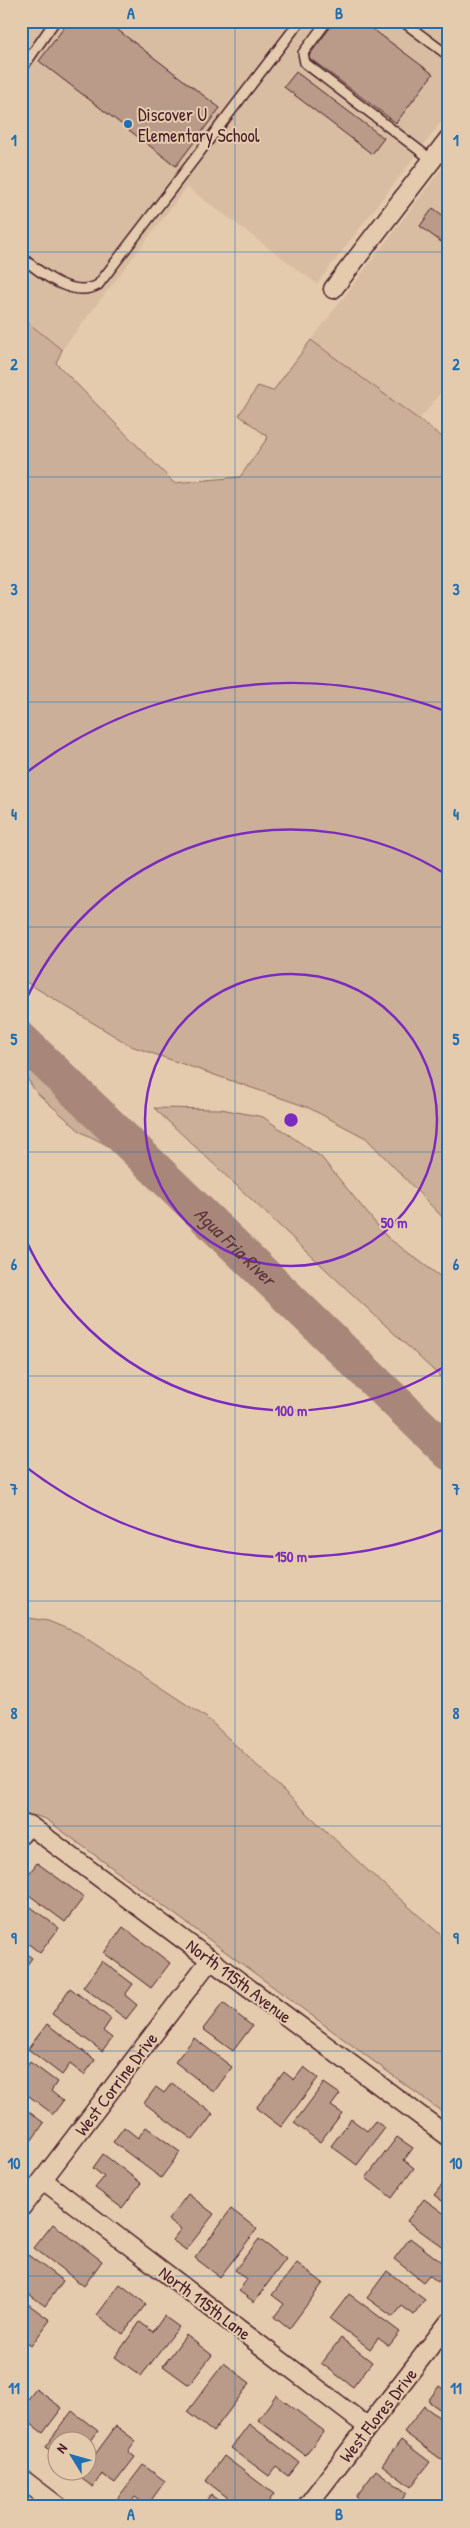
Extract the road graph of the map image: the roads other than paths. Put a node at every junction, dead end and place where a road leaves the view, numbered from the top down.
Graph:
1 (55, 21) edge
2 (300, 21) edge
3 (327, 21) edge
4 (402, 21) edge
5 (449, 56) edge
6 (21, 70) edge
7 (449, 138) edge
8 (432, 160) junction
9 (21, 257) edge
10 (333, 288) dead end
11 (25, 1830) edge
12 (210, 1960) junction
13 (449, 2137) edge
14 (43, 2180) junction
15 (21, 2208) edge
16 (449, 2322) edge
17 (368, 2427) junction
18 (21, 2478) edge
19 (58, 2507) edge
20 (306, 2507) edge

1 - 6 lane
2 - 9 lane
3 - 8 lane
4 - 5 lane
7 - 8 street
8 - 10 street
11 - 12 street, North 115th Avenue
12 - 13 street, North 115th Avenue
12 - 14 street, West Corrine Drive
14 - 15 street, West Corrine Drive
14 - 17 street, North 115th Lane
16 - 17 street, West Flores Drive
17 - 20 street, West Flores Drive
18 - 19 street

